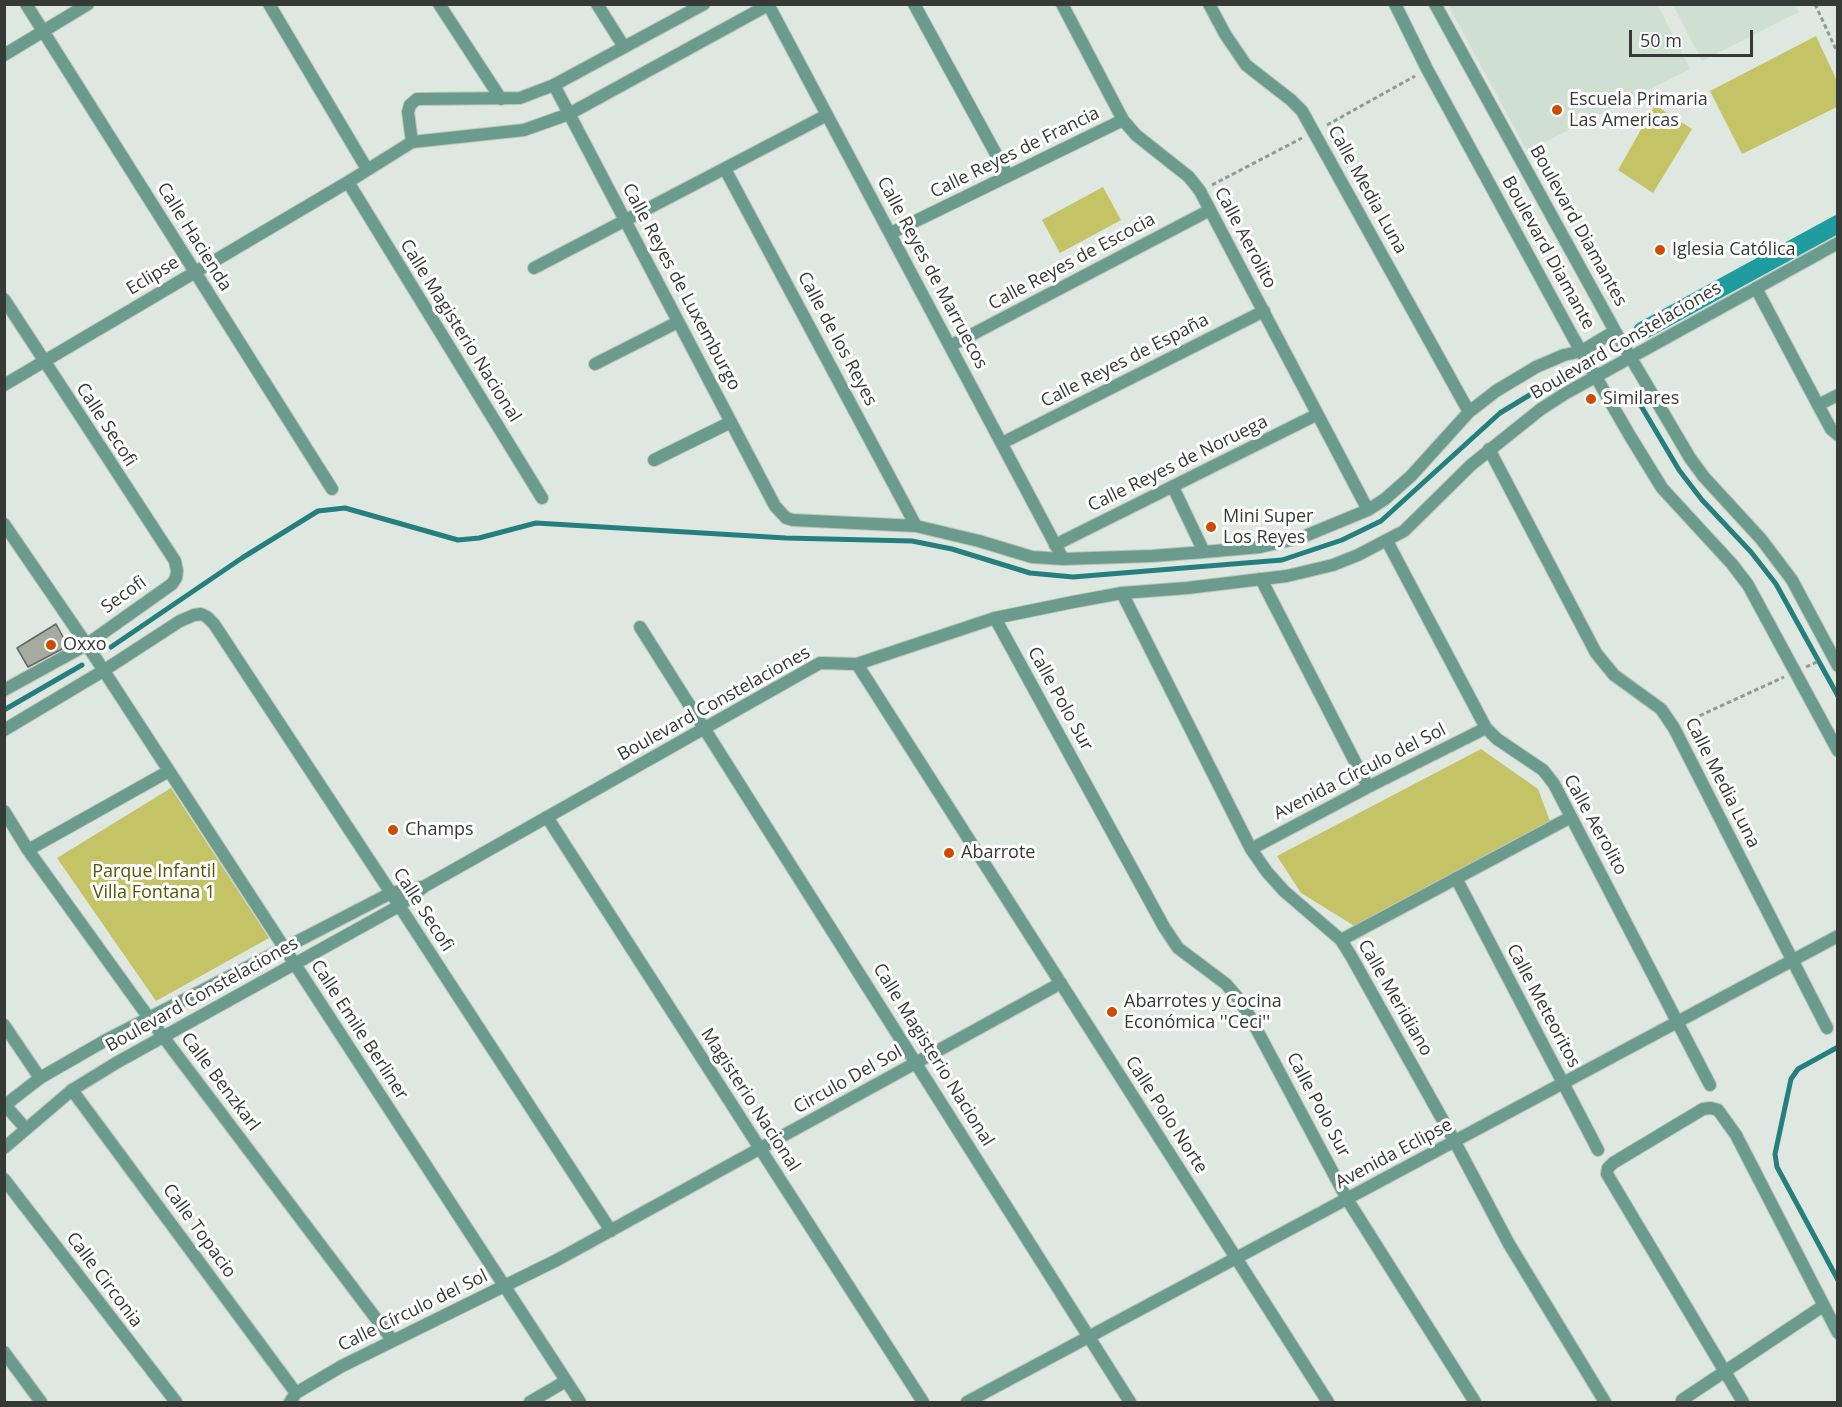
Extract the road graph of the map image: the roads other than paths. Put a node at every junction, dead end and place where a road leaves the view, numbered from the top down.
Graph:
1 (26, 4) edge
2 (88, 4) edge
3 (269, 4) edge
4 (439, 4) edge
5 (597, 4) edge
6 (704, 4) edge
7 (914, 4) edge
8 (1062, 4) edge
9 (1209, 4) edge
10 (1435, 4) edge
11 (769, 5) edge
12 (1397, 5) edge
13 (44, 33) junction
14 (624, 47) junction
15 (4, 55) edge
16 (554, 85) junction
17 (501, 99) junction
18 (569, 114) junction
19 (827, 116) junction
20 (1123, 120) junction
21 (412, 142) junction
22 (367, 169) junction
23 (725, 169) junction
24 (1008, 177) junction
25 (348, 182) junction
26 (1210, 210) junction
27 (625, 221) junction
28 (891, 233) junction
29 (1838, 243) edge
30 (534, 268) dead end
31 (195, 272) junction
32 (1756, 288) junction
33 (4, 299) edge
34 (1264, 311) junction
35 (678, 322) junction
36 (1615, 331) junction
37 (950, 346) junction
38 (1582, 351) junction
39 (1631, 357) junction
40 (44, 362) junction
41 (595, 364) dead end
42 (1597, 376) junction
43 (4, 385) edge
44 (1838, 394) edge
45 (1818, 405) junction
46 (1469, 412) junction
47 (1316, 415) junction
48 (731, 422) junction
49 (1838, 435) edge
50 (1002, 442) junction
51 (1489, 449) junction
52 (654, 460) dead end
53 (1173, 487) junction
54 (332, 489) dead end
55 (542, 498) dead end
56 (775, 506) joint
57 (1368, 510) junction
58 (4, 524) edge
59 (916, 526) junction
60 (4, 540) edge
61 (1388, 541) junction
62 (1055, 545) junction
63 (1204, 552) junction
64 (27, 557) junction
65 (1063, 559) junction
66 (177, 571) joint
67 (1261, 579) junction
68 (1122, 593) junction
69 (995, 618) junction
70 (640, 627) dead end
71 (1833, 644) edge
72 (89, 648) junction
73 (857, 664) junction
74 (1838, 666) edge
75 (102, 669) junction
76 (4, 690) edge
77 (705, 727) junction
78 (1486, 728) junction
79 (4, 730) edge
80 (1838, 751) edge
81 (169, 771) junction
82 (1368, 787) junction
83 (4, 811) edge
84 (547, 817) junction
85 (1571, 817) junction
86 (1251, 849) junction
87 (28, 850) junction
88 (1456, 879) junction
89 (425, 886) junction
90 (391, 893) junction
91 (399, 906) junction
92 (1838, 936) edge
93 (1341, 940) junction
94 (284, 948) junction
95 (1793, 961) junction
96 (294, 964) junction
97 (1061, 983) junction
98 (149, 1018) junction
99 (1678, 1022) junction
100 (4, 1025) edge
101 (1827, 1028) dead end
102 (163, 1036) junction
103 (917, 1063) junction
104 (40, 1078) junction
105 (1563, 1084) junction
106 (1710, 1085) dead end
107 (72, 1090) junction
108 (5, 1105) edge
109 (26, 1129) junction
110 (1455, 1142) junction
111 (4, 1148) edge
112 (760, 1149) junction
113 (1598, 1150) dead end
114 (4, 1179) edge
115 (1347, 1199) junction
116 (611, 1231) junction
117 (1236, 1258) junction
118 (558, 1260) joint
119 (505, 1287) junction
120 (1823, 1306) junction
121 (1838, 1333) edge
122 (1088, 1338) junction
123 (393, 1341) junction
124 (4, 1352) edge
125 (1724, 1371) junction
126 (566, 1381) junction
127 (293, 1398) edge
128 (1682, 1400) dead end
129 (41, 1402) edge
130 (176, 1402) edge
131 (530, 1402) edge
132 (580, 1402) edge
133 (923, 1402) edge
134 (967, 1402) edge
135 (1130, 1402) edge
136 (1328, 1402) edge
137 (1475, 1402) edge
138 (1605, 1402) edge
139 (1743, 1402) edge

1 - 13 street, Calle Hacienda
2 - 13 street
3 - 22 street
4 - 17 street
5 - 14 street
6 - 14 street
7 - 24 street
8 - 20 street, Calle Aerolito
9 - 46 street, Calle Media Luna
10 - 36 street, Boulevard Diamantes
11 - 18 street
11 - 19 street, Calle Reyes de Marruecos
12 - 38 street, Boulevard Diamante
13 - 15 street
13 - 31 street, Calle Hacienda
14 - 16 street
16 - 17 street
16 - 18 street, Calle Reyes de Luxemburgo
17 - 21 street
18 - 21 street
18 - 27 street, Calle Reyes de Luxemburgo
19 - 23 street
19 - 28 street, Calle Reyes de Marruecos
20 - 24 street, Calle Reyes de Francia
20 - 26 street, Calle Aerolito
21 - 22 street, Eclipse
22 - 25 street, Eclipse
23 - 27 street
23 - 59 street, Calle de los Reyes
24 - 28 street, Calle Reyes de Francia
25 - 31 street, Eclipse
25 - 55 street, Calle Magisterio Nacional
26 - 34 street, Calle Aerolito
26 - 37 street, Calle Reyes de Escocia
27 - 30 street
27 - 35 street, Calle Reyes de Luxemburgo
28 - 37 street, Calle Reyes de Marruecos
29 - 32 street, Boulevard Constelaciones
31 - 40 street, Eclipse
31 - 54 street, Calle Hacienda
32 - 39 street, Boulevard Constelaciones
32 - 45 street
33 - 40 street, Calle Secofi
34 - 47 street, Calle Aerolito
34 - 50 street, Calle Reyes de España
35 - 41 street
35 - 48 street, Calle Reyes de Luxemburgo
36 - 38 street, Boulevard Constelaciones
36 - 39 street, Boulevard Diamantes
37 - 50 street, Calle Reyes de Marruecos
38 - 42 street, Boulevard Diamante
38 - 46 street, Boulevard Constelaciones
39 - 42 street, Boulevard Constelaciones
39 - 71 street, Boulevard Diamantes
40 - 43 street, Eclipse
40 - 66 street, Calle Secofi
42 - 51 street, Boulevard Constelaciones
42 - 80 street, Boulevard Diamante
44 - 45 street
45 - 49 street
46 - 57 street, Boulevard Constelaciones
47 - 53 street, Calle Reyes de Noruega
47 - 57 street, Calle Aerolito
48 - 52 street
48 - 56 street, Calle Reyes de Luxemburgo
50 - 62 street, Calle Reyes de Marruecos
51 - 61 street, Boulevard Constelaciones
51 - 95 street, Calle Media Luna
53 - 62 street, Calle Reyes de Noruega
53 - 63 street
56 - 59 street, Boulevard Constelaciones
57 - 63 street, Boulevard Constelaciones
58 - 64 street, Calle Emile Berliner
59 - 65 street, Boulevard Constelaciones
60 - 64 street, Calle Emile Berliner
61 - 67 street, Boulevard Constelaciones
61 - 78 street, Calle Aerolito
62 - 65 street, Calle Reyes de Marruecos
63 - 65 street, Boulevard Constelaciones
64 - 72 street, Calle Emile Berliner
66 - 72 street, Secofi
67 - 68 street, Boulevard Constelaciones
67 - 82 street
68 - 69 street, Boulevard Constelaciones
68 - 86 street, Calle Meridiano
69 - 73 street, Boulevard Constelaciones
69 - 115 street, Calle Polo Sur
70 - 77 street, Calle Magisterio Nacional
71 - 74 street, Boulevard Diamantes
72 - 75 street, Calle Emile Berliner
72 - 76 street, Secofi
73 - 77 street, Boulevard Constelaciones
73 - 97 street, Calle Polo Norte
75 - 79 street
75 - 81 street, Calle Emile Berliner
75 - 90 street, Calle Secofi
77 - 84 street, Boulevard Constelaciones
77 - 103 street, Calle Magisterio Nacional
78 - 82 street, Avenida Círculo del Sol
78 - 85 street, Calle Aerolito
81 - 87 street
81 - 94 street, Calle Emile Berliner
82 - 86 street, Avenida Círculo del Sol
83 - 87 street, Calle Benzkarl
84 - 89 street, Boulevard Constelaciones
84 - 112 street, Magisterio Nacional
85 - 88 street
85 - 99 street, Calle Aerolito
86 - 93 street, Calle Meridiano
87 - 98 street, Calle Benzkarl
88 - 93 street
88 - 105 street, Calle Meteoritos
89 - 90 street, Boulevard Constelaciones
89 - 91 street, Boulevard Constelaciones
90 - 91 street, Calle Secofi
90 - 94 street, Boulevard Constelaciones
91 - 96 street, Boulevard Constelaciones
91 - 116 street, Calle Secofi
92 - 95 street, Avenida Eclipse
93 - 110 street, Calle Meridiano
94 - 96 street, Calle Emile Berliner
94 - 98 street, Boulevard Constelaciones
95 - 99 street, Avenida Eclipse
95 - 101 street, Calle Media Luna
96 - 102 street, Boulevard Constelaciones
96 - 119 street, Calle Emile Berliner
97 - 103 street, Circulo Del Sol
97 - 117 street, Calle Polo Norte
98 - 102 street, Calle Benzkarl
98 - 104 street, Boulevard Constelaciones
99 - 105 street, Avenida Eclipse
99 - 106 street, Calle Aerolito
100 - 104 street
102 - 107 street, Boulevard Constelaciones
102 - 123 street, Calle Benzkarl
103 - 112 street, Circulo Del Sol
103 - 122 street, Calle Magisterio Nacional
104 - 108 street, Boulevard Constelaciones
105 - 110 street, Avenida Eclipse
105 - 113 street, Calle Meteoritos
107 - 109 street, Boulevard Constelaciones
107 - 127 street, Calle Topacio
108 - 109 street
109 - 111 street, Boulevard Constelaciones
110 - 115 street, Avenida Eclipse
110 - 138 street, Calle Meridiano
112 - 116 street, Circulo Del Sol
112 - 133 street, Magisterio Nacional
114 - 130 street, Calle Circonia
115 - 117 street, Avenida Eclipse
115 - 137 street, Calle Polo Sur
116 - 118 street, Circulo Del Sol
117 - 122 street, Avenida Eclipse
117 - 136 street, Calle Polo Norte
118 - 119 street, Calle Círculo del Sol
119 - 123 street, Calle Círculo del Sol
119 - 126 street, Calle Emile Berliner
120 - 121 street
120 - 125 street
120 - 125 street
122 - 134 street, Avenida Eclipse
122 - 135 street, Calle Magisterio Nacional
123 - 127 street, Calle Círculo del Sol
124 - 129 street
125 - 128 street
125 - 139 street
126 - 131 street
126 - 132 street, Calle Emile Berliner

